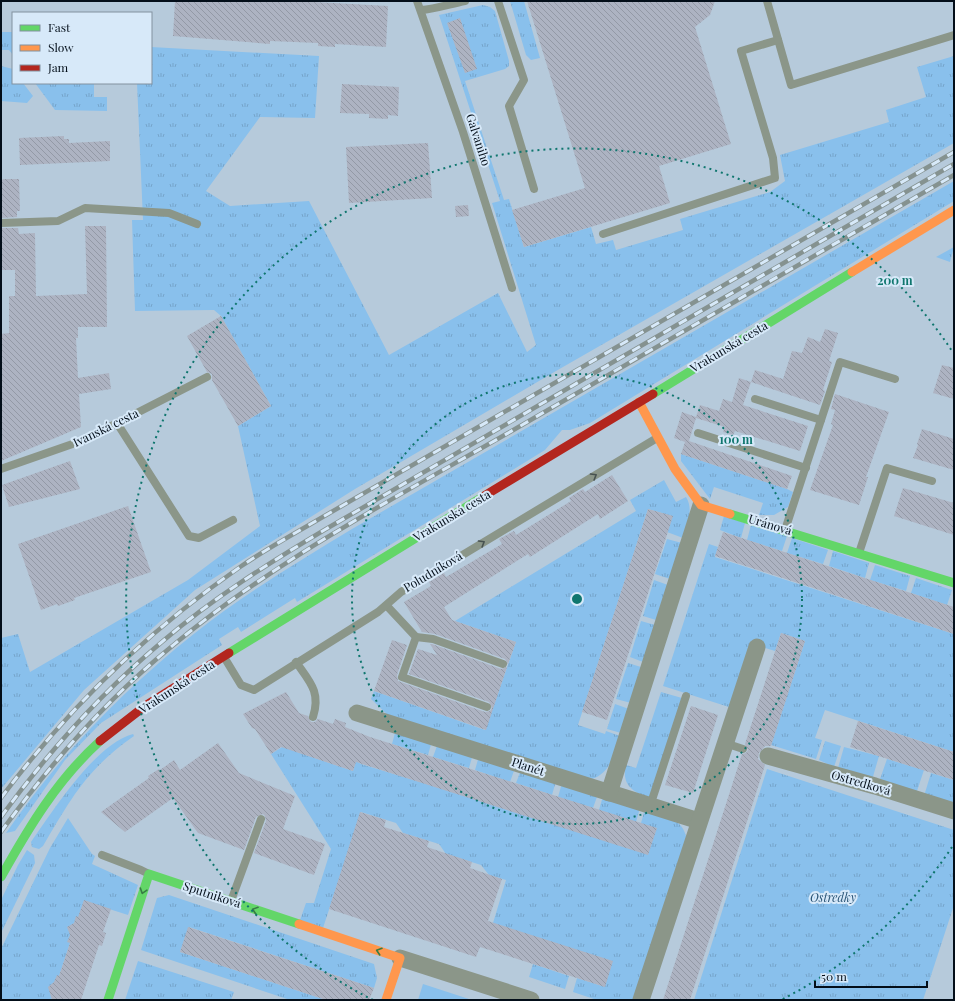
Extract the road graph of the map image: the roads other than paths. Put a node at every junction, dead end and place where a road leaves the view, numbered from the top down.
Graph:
1 (417, 1) edge
2 (464, 1) edge
3 (498, 1) edge
4 (767, 2) edge
5 (421, 10) junction
6 (954, 34) edge
7 (778, 40) junction
8 (534, 189) dead end
9 (954, 210) edge
10 (1, 223) edge
11 (197, 224) dead end
12 (603, 234) dead end
13 (512, 288) dead end
14 (207, 377) dead end
15 (895, 379) dead end
16 (755, 399) dead end
17 (639, 402) junction
18 (821, 420) junction
19 (117, 423) junction
20 (698, 433) dead end
21 (658, 438) junction
22 (806, 468) junction
23 (1, 470) edge
24 (932, 481) dead end
25 (701, 505) junction
26 (233, 520) dead end
27 (785, 530) junction
28 (859, 553) junction
29 (954, 583) edge
30 (387, 606) junction
31 (416, 637) junction
32 (757, 647) dead end
33 (223, 657) junction
34 (296, 662) junction
35 (503, 664) dead end
36 (686, 696) dead end
37 (487, 707) dead end
38 (357, 713) dead end
39 (313, 717) dead end
40 (725, 743) junction
41 (743, 749) dead end
42 (768, 756) dead end
43 (609, 793) junction
44 (650, 806) junction
45 (954, 811) edge
46 (261, 819) dead end
47 (698, 821) junction
48 (20, 842) junction
49 (7, 846) dead end
50 (102, 855) dead end
51 (149, 874) junction
52 (1, 876) edge
53 (231, 902) junction
54 (400, 958) junction
55 (108, 1000) edge
56 (386, 1000) edge
57 (531, 1000) edge
58 (641, 1000) edge

1 - 5 lane, Galvaniho
2 - 5 lane
3 - 8 lane
4 - 7 lane
5 - 13 lane, Galvaniho
6 - 7 lane
7 - 12 lane
9 - 17 main road, Vrakunská cesta
10 - 11 lane
14 - 19 lane, Ivanská cesta
15 - 18 lane
16 - 18 lane
17 - 21 main road
17 - 33 main road, Vrakunská cesta
18 - 22 lane
19 - 23 lane, Ivanská cesta
19 - 26 lane
20 - 22 lane
21 - 25 main road
30 -> 21 lane, Poludníková
22 - 27 lane
24 - 28 lane
25 - 27 main road, Uránová
25 - 43 street
27 - 28 main road, Uránová
28 - 29 main road, Uránová
30 - 31 lane
30 - 34 lane, Poludníková
31 - 35 lane
31 - 37 lane
32 - 40 street
33 - 34 lane, Poludníková
33 - 48 main road, Vrakunská cesta
34 - 39 lane
36 - 44 lane
38 - 43 street, Planét
40 - 41 lane
40 - 47 street
42 - 45 street, Ostredková
43 - 44 street, Planét
44 - 47 street, Planét
46 - 53 lane
47 - 58 street
48 - 49 main road
48 - 52 main road, Vrakunská cesta
50 - 51 lane
51 - 53 main road, Sputniková
51 -> 55 main road
54 -> 53 main road, Sputniková
54 - 56 main road
54 - 57 street, Sputniková

